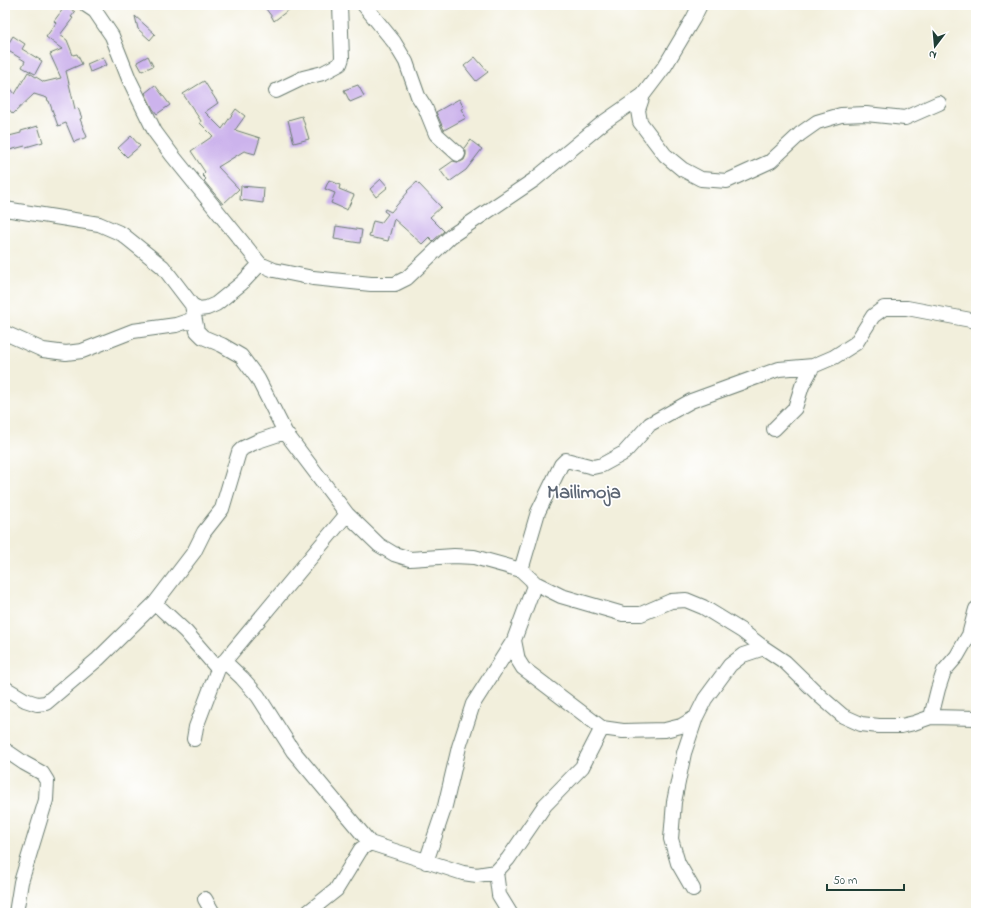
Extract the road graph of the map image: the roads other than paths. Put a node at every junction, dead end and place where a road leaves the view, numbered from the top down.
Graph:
1 (86, 5) edge
2 (340, 5) edge
3 (364, 5) edge
4 (700, 5) edge
5 (276, 91) dead end
6 (643, 95) junction
7 (940, 103) dead end
8 (458, 154) dead end
9 (5, 209) edge
10 (260, 264) junction
11 (194, 318) junction
12 (976, 321) edge
13 (5, 333) edge
14 (813, 366) junction
15 (774, 430) dead end
16 (285, 432) junction
17 (347, 514) junction
18 (521, 570) junction
19 (535, 583) junction
20 (155, 603) junction
21 (976, 609) edge
22 (514, 640) junction
23 (764, 648) junction
24 (221, 665) junction
25 (5, 688) edge
26 (696, 717) junction
27 (932, 717) junction
28 (976, 718) edge
29 (602, 728) junction
30 (194, 739) dead end
31 (5, 750) edge
32 (370, 843) junction
33 (426, 862) junction
34 (496, 872) junction
35 (693, 889) dead end
36 (205, 899) dead end
37 (16, 913) edge
38 (213, 913) edge
39 (307, 913) edge
40 (510, 913) edge

1 - 10 street
2 - 5 street
3 - 8 street
4 - 6 street
6 - 7 street
6 - 10 street
9 - 11 street
10 - 11 street
11 - 13 street
11 - 16 street
12 - 14 street
14 - 15 street
14 - 18 street
16 - 17 street
16 - 20 street
17 - 18 street
17 - 24 street
18 - 19 street
19 - 22 street
19 - 23 street
20 - 24 street
20 - 25 street
21 - 27 street
22 - 29 street
22 - 33 street
23 - 26 street
23 - 27 street
24 - 30 street
24 - 32 street
26 - 29 street
26 - 35 street
27 - 28 street
29 - 34 street
31 - 37 street
32 - 33 street
32 - 39 street
33 - 34 street
34 - 40 street
36 - 38 street

